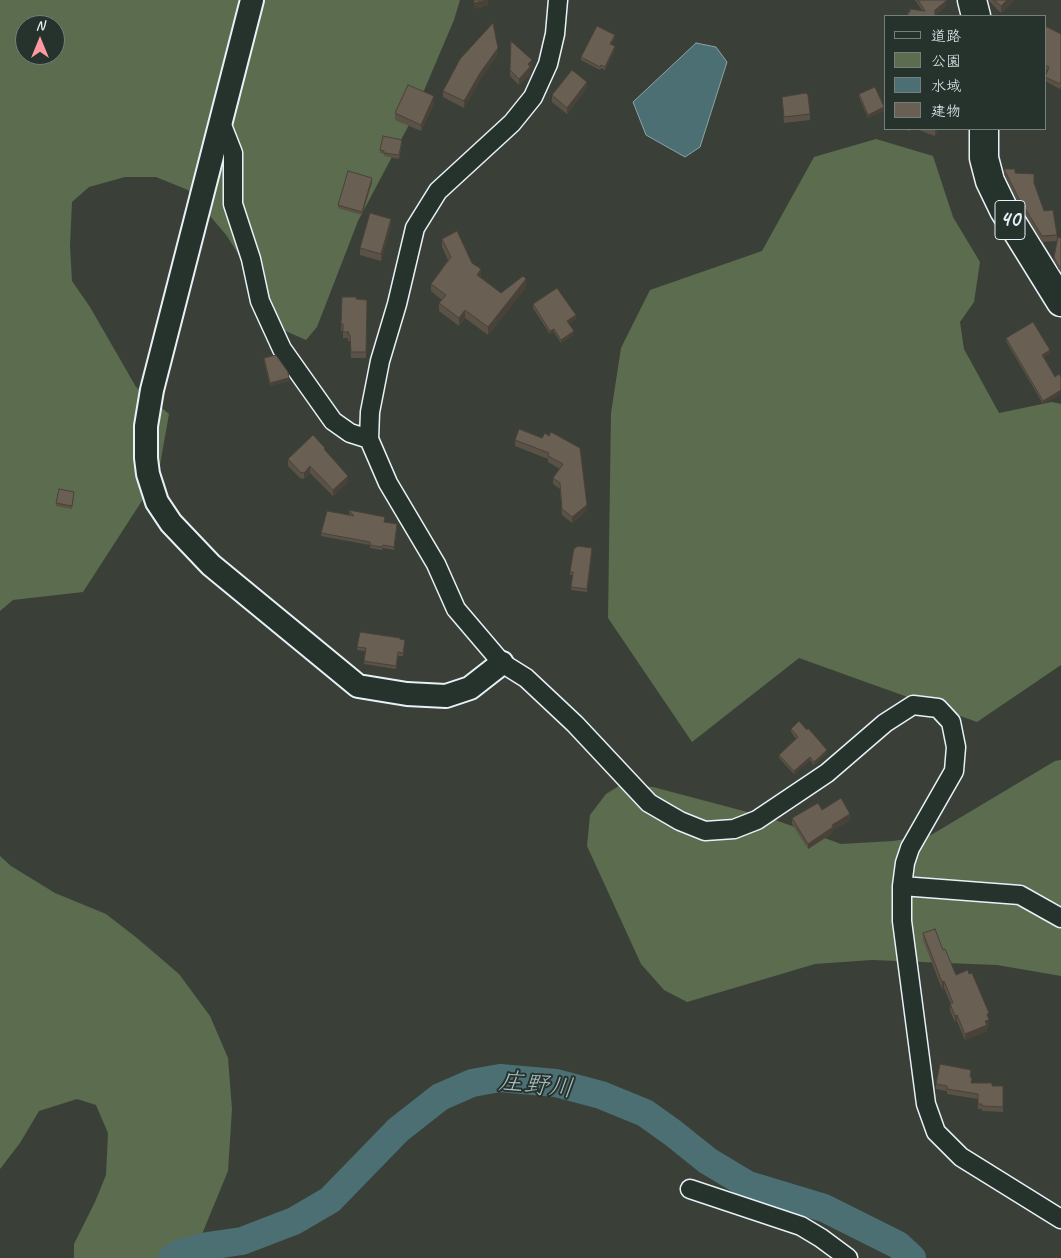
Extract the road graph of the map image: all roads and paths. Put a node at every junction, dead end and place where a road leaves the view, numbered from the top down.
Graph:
1 (252, 0) edge
2 (558, 0) edge
3 (972, 0) edge
4 (976, 15) edge
5 (220, 120) junction
6 (984, 130) edge
7 (1061, 302) edge
8 (369, 439) junction
9 (502, 663) junction
10 (902, 886) junction
11 (1061, 918) edge
12 (690, 1188) dead end
13 (1061, 1219) edge
14 (848, 1258) edge

1 - 5 street
2 - 8 street
3 - 4 main road
5 - 8 street
5 - 9 street
6 - 7 main road, 40
8 - 9 street
9 - 10 street
10 - 11 street
10 - 13 street
12 - 14 street

